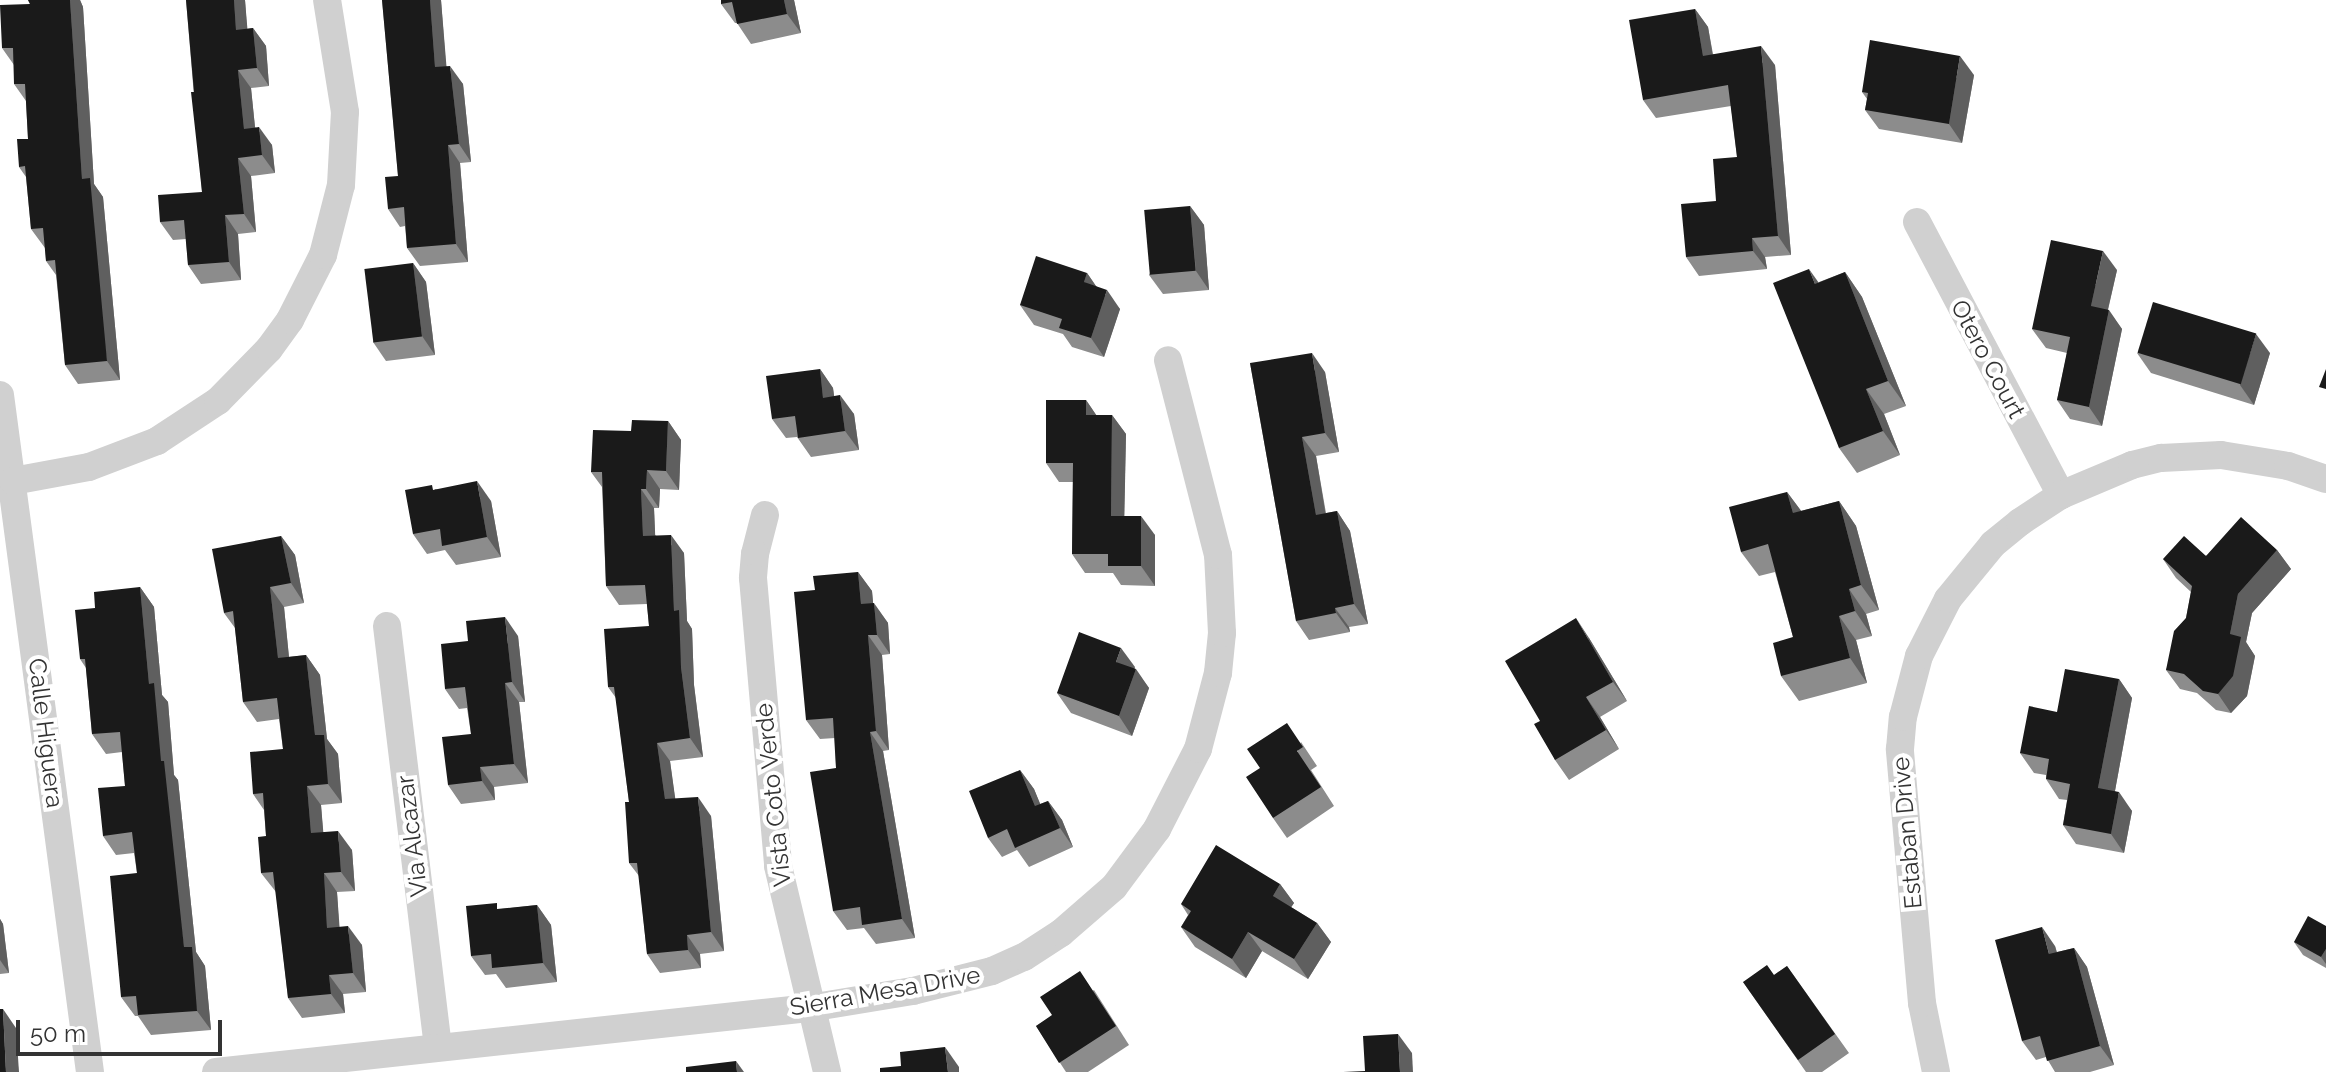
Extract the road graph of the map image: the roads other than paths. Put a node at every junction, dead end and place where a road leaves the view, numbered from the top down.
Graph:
1 (327, 0) edge
2 (1917, 222) dead end
3 (1168, 360) dead end
4 (0, 395) edge
5 (2326, 479) edge
6 (13, 481) junction
7 (2061, 495) junction
8 (765, 515) dead end
9 (387, 626) dead end
10 (809, 1008) junction
11 (438, 1046) junction
12 (90, 1072) edge
13 (216, 1072) edge
14 (827, 1072) edge
15 (1936, 1072) edge

1 - 6 street
2 - 7 street, Otero Court
3 - 10 street, Sierra Mesa Drive
4 - 6 street, Calle Higuera
5 - 7 street, Estaban Drive
6 - 12 street, Calle Higuera
7 - 15 street, Estaban Drive
8 - 10 street, Vista Coto Verde
9 - 11 street, Via Alcazar
10 - 11 street, Sierra Mesa Drive
10 - 14 street, Vista Coto Verde
11 - 13 street, Sierra Mesa Drive

